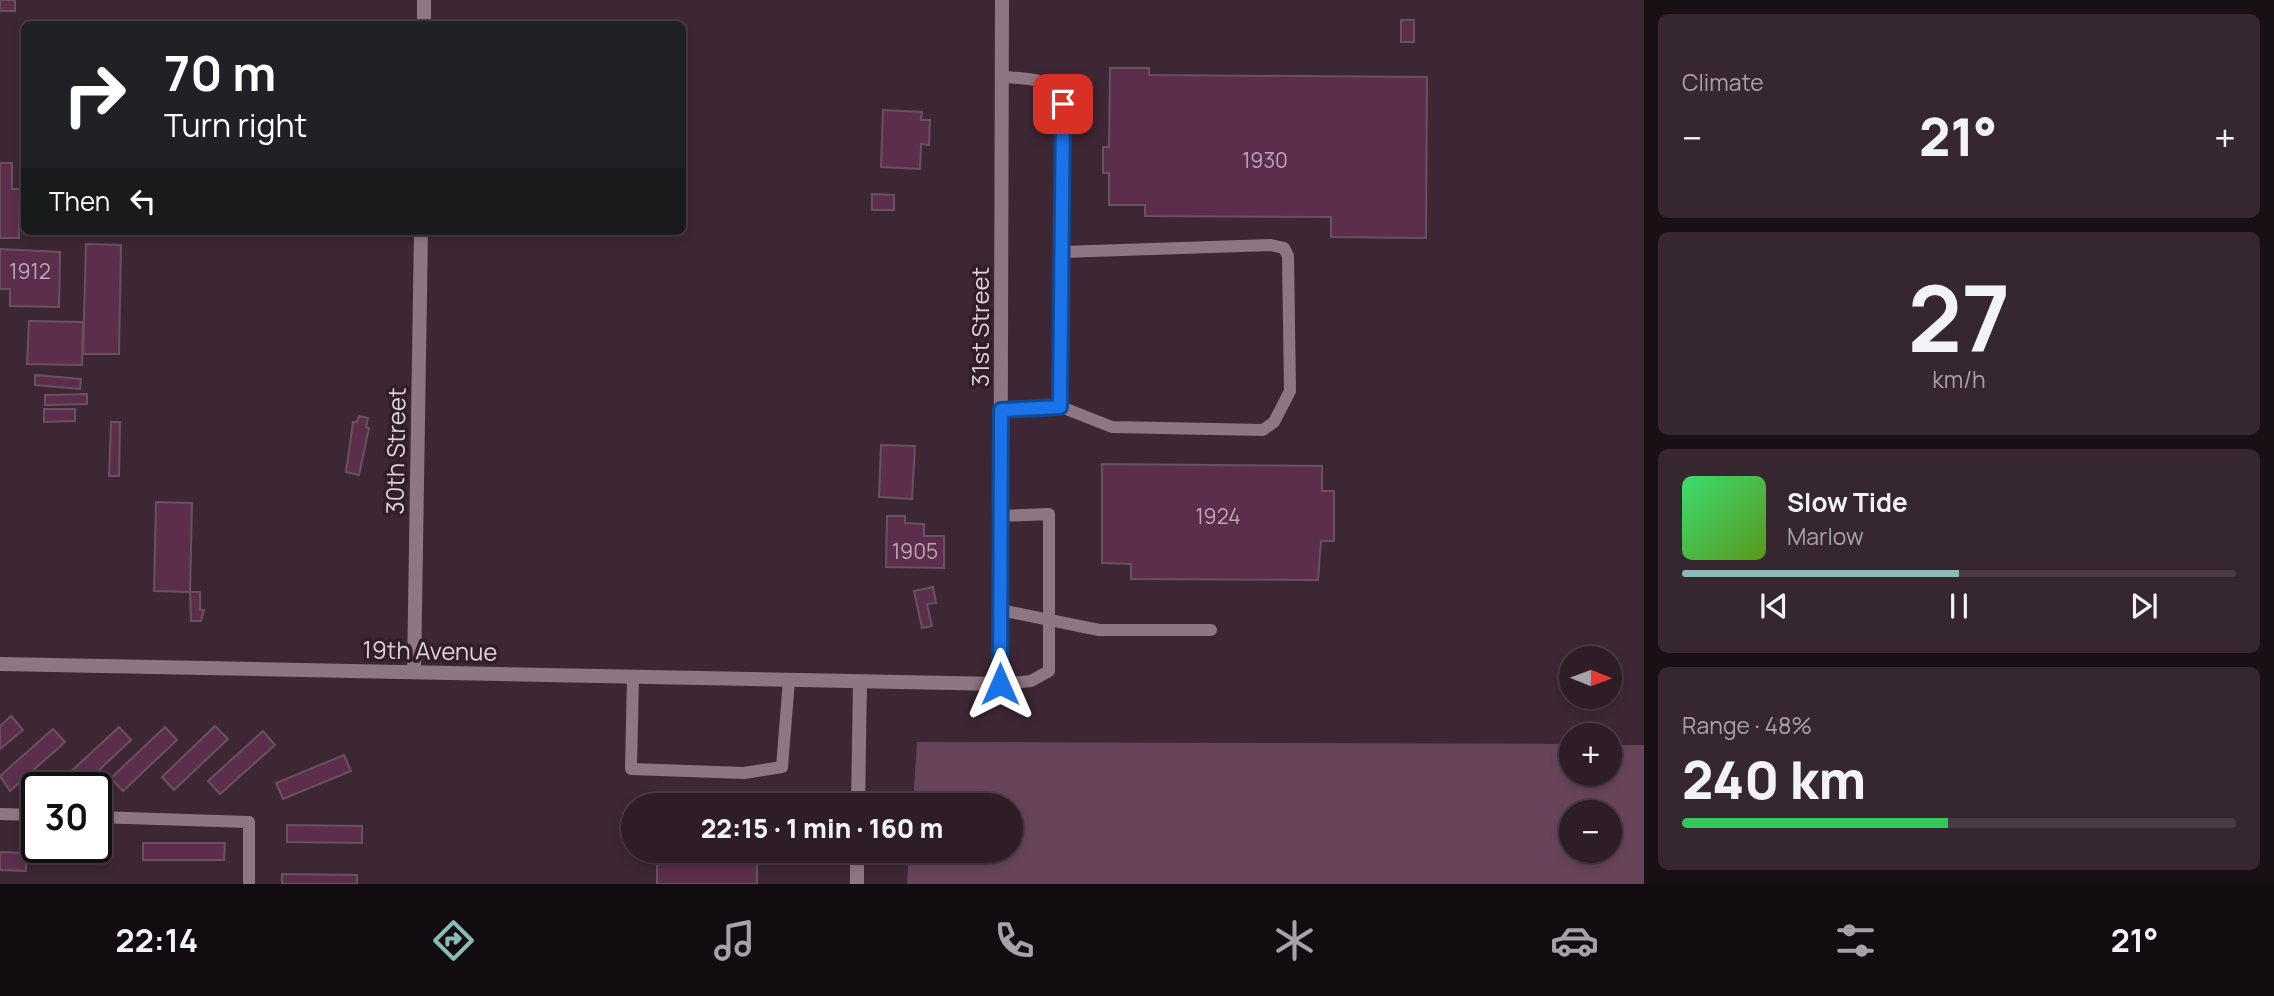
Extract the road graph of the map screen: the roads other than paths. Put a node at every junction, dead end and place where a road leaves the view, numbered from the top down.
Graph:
1 (424, 0) edge
2 (1002, 0) edge
3 (424, 21) edge
4 (1002, 77) junction
5 (421, 235) edge
6 (1062, 252) junction
7 (1060, 407) junction
8 (1001, 410) junction
9 (1001, 516) junction
10 (1000, 610) junction
11 (1051, 620) junction
12 (1211, 630) dead end
13 (0, 664) edge
14 (414, 672) junction
15 (632, 677) junction
16 (789, 680) junction
17 (860, 682) junction
18 (1000, 684) junction
19 (858, 793) edge
20 (0, 814) edge
21 (21, 815) edge
22 (112, 817) edge
23 (857, 863) edge
24 (249, 884) edge
25 (857, 884) edge

1 - 3 street
2 - 4 street, 31st Street
4 - 6 lane
4 - 8 street, 31st Street
5 - 14 street, 30th Street
6 - 7 lane
6 - 7 lane
7 - 8 lane
8 - 9 street, 31st Street
9 - 10 street, 31st Street
9 - 11 lane
10 - 11 lane
10 - 18 street, 31st Street
11 - 12 lane
11 - 18 lane
13 - 14 street, 19th Avenue
14 - 15 street, 19th Avenue
15 - 16 street, 19th Avenue
15 - 16 lane
16 - 17 street, 19th Avenue
17 - 18 street
17 - 19 street
20 - 21 lane
22 - 24 lane
23 - 25 street

